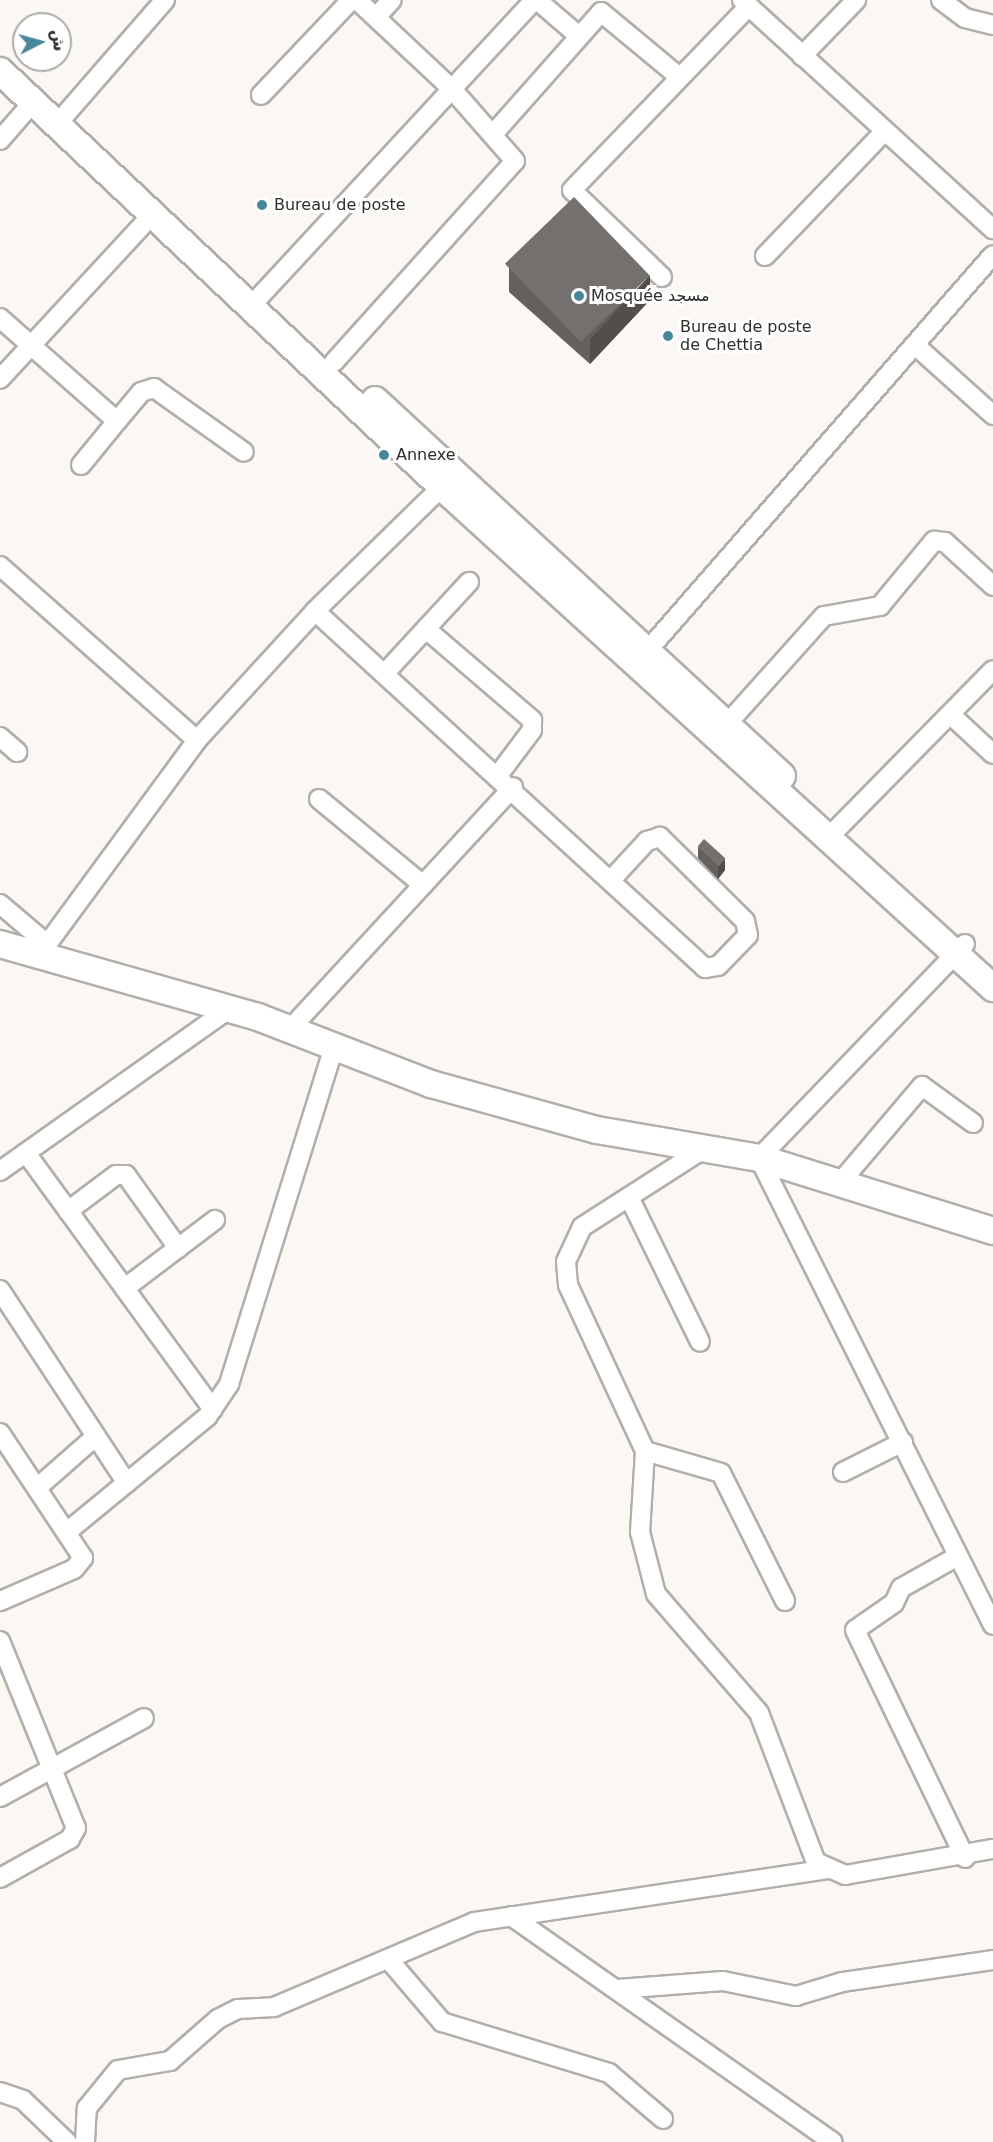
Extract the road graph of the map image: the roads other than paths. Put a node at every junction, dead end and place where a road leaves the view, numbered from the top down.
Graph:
1 (165, 0) edge
2 (351, 0) edge
3 (357, 0) edge
4 (392, 0) edge
5 (536, 0) edge
6 (856, 0) edge
7 (941, 0) edge
8 (745, 3) edge
9 (376, 17) junction
10 (993, 25) edge
11 (579, 36) junction
12 (0, 52) edge
13 (802, 56) junction
14 (0, 71) edge
15 (678, 76) junction
16 (452, 88) junction
17 (261, 95) dead end
18 (34, 101) junction
19 (62, 117) junction
20 (885, 131) junction
21 (495, 132) junction
22 (0, 140) edge
23 (153, 214) junction
24 (993, 229) edge
25 (993, 255) edge
26 (765, 256) dead end
27 (662, 277) dead end
28 (255, 301) junction
29 (0, 318) edge
30 (915, 345) junction
31 (31, 348) junction
32 (334, 362) junction
33 (0, 379) edge
34 (993, 415) edge
35 (117, 421) junction
36 (243, 452) dead end
37 (81, 465) dead end
38 (449, 480) junction
39 (0, 566) edge
40 (469, 582) dead end
41 (993, 586) edge
42 (315, 611) junction
43 (426, 629) junction
44 (648, 650) junction
45 (993, 670) edge
46 (385, 673) junction
47 (951, 715) junction
48 (727, 724) junction
49 (0, 737) edge
50 (197, 740) junction
51 (17, 752) dead end
52 (993, 754) edge
53 (499, 774) junction
54 (513, 788) junction
55 (319, 799) dead end
56 (832, 835) junction
57 (611, 880) junction
58 (423, 885) junction
59 (0, 904) edge
60 (0, 944) edge
61 (43, 949) junction
62 (960, 949) junction
63 (993, 967) edge
64 (993, 988) edge
65 (229, 1009) junction
66 (290, 1029) junction
67 (334, 1046) junction
68 (973, 1123) dead end
69 (705, 1148) junction
70 (26, 1153) junction
71 (759, 1158) junction
72 (0, 1172) edge
73 (838, 1185) junction
74 (629, 1197) junction
75 (68, 1211) junction
76 (215, 1220) dead end
77 (993, 1231) edge
78 (178, 1248) junction
79 (125, 1288) junction
80 (0, 1290) edge
81 (700, 1342) dead end
82 (213, 1409) junction
83 (0, 1433) edge
84 (96, 1436) junction
85 (903, 1442) junction
86 (645, 1451) junction
87 (843, 1472) dead end
88 (128, 1483) junction
89 (38, 1487) junction
90 (68, 1531) junction
91 (958, 1556) junction
92 (0, 1601) edge
93 (785, 1601) dead end
94 (993, 1625) edge
95 (0, 1641) edge
96 (144, 1718) dead end
97 (54, 1768) junction
98 (0, 1797) edge
99 (993, 1849) edge
100 (965, 1858) junction
101 (827, 1869) junction
102 (2, 1870) edge
103 (511, 1916) junction
104 (389, 1960) junction
105 (993, 1960) edge
106 (618, 1989) junction
107 (0, 2092) edge
108 (663, 2120) dead end
109 (67, 2142) edge
110 (85, 2142) edge
111 (832, 2142) edge

1 - 19 street
2 - 17 street
3 - 9 street
4 - 9 street
5 - 11 street
5 - 16 street
6 - 13 street
7 - 10 street
8 - 13 street
8 - 15 street
9 - 16 street
11 - 15 street
11 - 21 street
12 - 19 main road
13 - 20 street
14 - 18 main road
15 - 27 street
16 - 21 street
16 - 28 street
18 - 19 main road
18 - 22 street
19 - 23 main road
19 - 28 main road
20 - 24 street
20 - 26 street
21 - 32 street
23 - 28 main road
23 - 31 street
25 - 30 street
28 - 32 main road
28 - 38 main road
29 - 31 street
30 - 34 street
30 - 44 street
31 - 33 street
31 - 35 street
32 - 38 main road
35 - 36 street
35 - 37 street
38 - 42 street
38 - 44 main road
38 - 56 main road
39 - 50 street
40 - 43 street
41 - 48 street
42 - 46 street
42 - 50 street
43 - 46 street
43 - 53 street
44 - 48 main road
45 - 47 street
46 - 53 street
47 - 52 street
47 - 56 street
48 - 56 main road
49 - 51 street
50 - 61 street
53 - 54 street
54 - 57 street
54 - 58 street
55 - 58 street
56 - 62 main road
57 - 57 street
58 - 66 street
59 - 61 street
60 - 61 main road
61 - 65 main road
62 - 63 main road
62 - 64 main road
62 - 71 street
65 - 66 main road
65 - 70 street
66 - 67 main road
67 - 69 main road
67 - 82 street
68 - 73 street
69 - 71 main road
69 - 74 street
70 - 72 street
70 - 75 street
71 - 73 main road
71 - 85 street
73 - 77 main road
74 - 81 street
74 - 86 street
75 - 78 street
75 - 79 street
76 - 78 street
78 - 79 street
79 - 82 street
80 - 84 street
82 - 88 street
83 - 89 street
84 - 88 street
84 - 89 street
85 - 87 street
85 - 91 street
86 - 93 street
86 - 101 street
88 - 90 street
89 - 90 street
90 - 92 street
91 - 94 street
91 - 100 street
95 - 97 street
96 - 97 street
97 - 98 street
97 - 102 street
99 - 100 street
100 - 101 street
101 - 103 street
103 - 104 street
103 - 106 street
104 - 108 street
104 - 110 street
105 - 106 street
106 - 111 street
107 - 109 street

